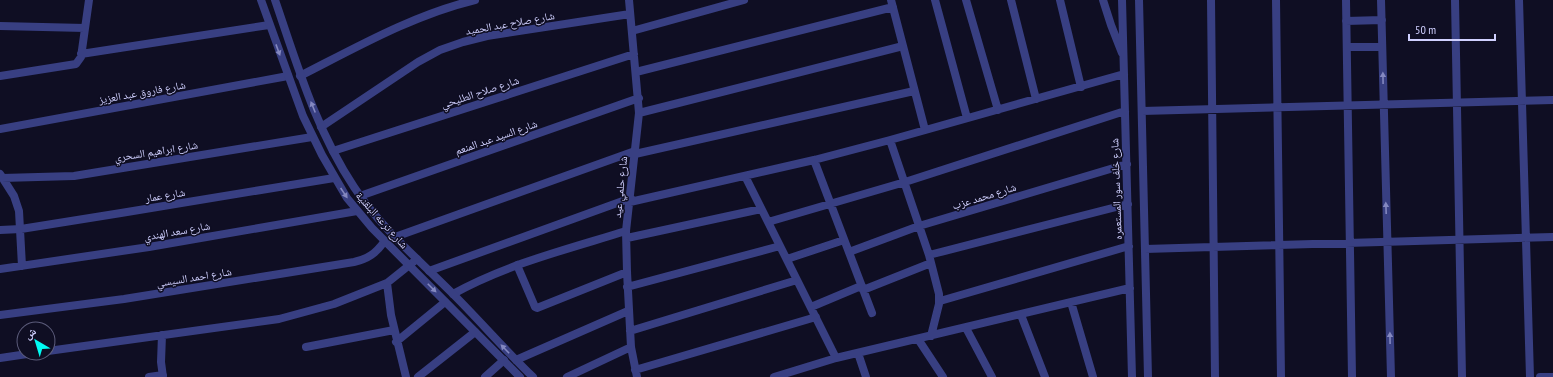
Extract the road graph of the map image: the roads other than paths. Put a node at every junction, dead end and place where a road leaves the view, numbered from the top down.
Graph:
1 (89, 0) edge
2 (261, 0) edge
3 (275, 0) edge
4 (475, 0) edge
5 (629, 0) edge
6 (744, 0) edge
7 (935, 0) edge
8 (966, 0) edge
9 (1011, 0) edge
10 (1060, 0) edge
11 (1104, 0) edge
12 (1122, 0) edge
13 (1139, 0) edge
14 (1211, 0) edge
15 (1276, 0) edge
16 (1346, 0) edge
17 (1381, 0) edge
18 (1455, 0) edge
19 (1519, 0) edge
20 (892, 4) edge
21 (630, 14) junction
22 (1382, 20) junction
23 (1346, 21) junction
24 (269, 25) junction
25 (0, 26) edge
26 (85, 28) junction
27 (632, 31) junction
28 (903, 46) junction
29 (1347, 47) junction
30 (1382, 47) junction
31 (81, 54) junction
32 (634, 54) junction
33 (1124, 60) junction
34 (636, 72) junction
35 (1124, 74) junction
36 (0, 76) edge
37 (288, 76) junction
38 (300, 76) junction
39 (1081, 87) junction
40 (914, 91) junction
41 (639, 98) junction
42 (1036, 99) junction
43 (1553, 100) edge
44 (1522, 101) junction
45 (1457, 103) junction
46 (1384, 104) junction
47 (1348, 106) junction
48 (1278, 107) junction
49 (1212, 109) junction
50 (998, 110) junction
51 (1125, 111) junction
52 (1142, 111) junction
53 (639, 113) junction
54 (967, 118) junction
55 (321, 127) junction
56 (0, 129) edge
57 (925, 130) junction
58 (312, 137) junction
59 (890, 140) junction
60 (333, 151) junction
61 (635, 153) junction
62 (814, 160) junction
63 (1127, 164) junction
64 (1, 176) edge
65 (745, 176) junction
66 (334, 178) junction
67 (905, 182) junction
68 (360, 196) junction
69 (631, 200) junction
70 (831, 204) junction
71 (1128, 204) junction
72 (761, 209) junction
73 (357, 211) junction
74 (768, 222) junction
75 (919, 226) junction
76 (21, 229) junction
77 (0, 230) edge
78 (626, 235) junction
79 (394, 237) junction
80 (1553, 237) edge
81 (1526, 238) junction
82 (844, 240) junction
83 (1460, 240) junction
84 (384, 242) junction
85 (1387, 242) junction
86 (1350, 243) junction
87 (1280, 245) junction
88 (780, 246) junction
89 (1129, 246) junction
90 (1214, 247) junction
91 (1145, 249) junction
92 (849, 252) junction
93 (416, 259) junction
94 (787, 259) junction
95 (930, 259) junction
96 (517, 265) junction
97 (22, 266) junction
98 (409, 266) junction
99 (0, 269) edge
100 (429, 271) junction
101 (627, 272) junction
102 (797, 280) junction
103 (387, 283) junction
104 (627, 286) junction
105 (862, 288) junction
106 (1130, 288) junction
107 (453, 294) junction
108 (940, 301) junction
109 (446, 302) junction
110 (1071, 302) junction
111 (811, 307) junction
112 (628, 311) junction
113 (872, 313) dead end
114 (0, 315) edge
115 (1021, 315) junction
116 (816, 317) junction
117 (966, 328) junction
118 (394, 330) junction
119 (630, 331) junction
120 (475, 332) junction
121 (162, 335) junction
122 (931, 336) junction
123 (918, 339) junction
124 (396, 342) junction
125 (306, 347) dead end
126 (631, 347) junction
127 (56, 350) edge
128 (858, 353) junction
129 (16, 356) edge
130 (0, 358) edge
131 (836, 358) junction
132 (504, 360) junction
133 (516, 360) junction
134 (636, 373) edge
135 (163, 376) edge
136 (149, 377) edge
137 (406, 377) edge
138 (418, 377) edge
139 (485, 377) edge
140 (520, 377) edge
141 (533, 377) edge
142 (567, 377) edge
143 (774, 377) edge
144 (866, 377) edge
145 (943, 377) edge
146 (992, 377) edge
147 (1045, 377) edge
148 (1093, 377) edge
149 (1132, 377) edge
150 (1148, 377) edge
151 (1215, 377) edge
152 (1281, 377) edge
153 (1352, 377) edge
154 (1391, 377) edge
155 (1462, 377) edge
156 (1530, 377) edge
157 (1540, 377) edge
158 (1553, 377) edge

1 - 26 street
2 - 24 street, شارع ترعه البلقنية
3 - 38 street, شارع ترعه البلقنية
4 - 38 street
5 - 21 street, شارع حلمي عيد
6 - 27 street
7 - 54 street
8 - 50 street
9 - 42 street
10 - 39 street
11 - 33 street
12 - 33 street, شارع خلف سور المستعمره
13 - 52 street
14 - 49 street
15 - 48 street
16 - 23 street
17 - 22 street
18 - 45 street
19 - 44 street
20 - 28 street
20 - 34 street
21 - 27 street, شارع حلمي عيد
21 - 55 street, شارع صلاح عبد الحميد
22 - 23 street
22 - 30 street
23 - 29 street
24 - 31 street
24 -> 37 street, شارع ترعه البلقنية
25 - 26 street
26 - 31 street
27 - 32 street, شارع حلمي عيد
28 - 40 street
28 - 53 street
29 - 30 street
29 - 47 street
46 -> 30 street
31 - 36 street
32 - 34 street, شارع حلمي عيد
32 - 60 street, شارع صلاح الطليحي
33 - 35 street, شارع خلف سور المستعمره
34 - 41 street, شارع حلمي عيد
35 - 39 street
35 - 51 street, شارع خلف سور المستعمره
37 - 56 street, شارع فاروق عبد العزيز
37 - 58 street, شارع ترعه البلقنية
55 -> 38 street, شارع ترعه البلقنية
39 - 42 street
40 - 57 street
40 - 61 street
41 - 53 street, شارع حلمي عيد
41 - 68 street, شارع السيد عبد المنعم
42 - 50 street
43 - 44 street
44 - 45 street
44 - 81 street
45 - 46 street
45 - 83 street
46 - 47 street
85 -> 46 street
47 - 48 street
47 - 86 street
48 - 49 street
48 - 87 street
49 - 52 street
49 - 90 street
50 - 54 street
51 - 63 street, شارع خلف سور المستعمره
51 - 67 street
52 - 91 street
53 - 61 street, شارع حلمي عيد
54 - 57 street
55 - 60 street, شارع ترعه البلقنية
57 - 59 street
58 - 64 street, شارع ابراهيم السحري
58 - 66 street, شارع ترعه البلقنية
59 - 62 street
59 - 67 street
60 - 68 street, شارع ترعه البلقنية
61 - 69 street, شارع حلمي عيد
61 - 79 street
62 - 65 street
62 - 70 street
63 - 71 street, شارع خلف سور المستعمره
63 - 75 street, شارع محمد عزب
64 - 76 street
65 - 69 street
65 - 72 street
66 -> 73 street, شارع ترعه البلقنية
66 - 76 street, شارع عمار
67 - 70 street
67 - 75 street
68 - 79 street, شارع ترعه البلقنية
69 - 78 street, شارع حلمي عيد
69 - 100 street
70 - 74 street
70 - 82 street
71 - 89 street, شارع خلف سور المستعمره
71 - 95 street
72 - 74 street
72 - 78 street
73 - 84 street, شارع ترعه البلقنية
73 - 97 street, شارع سعد الهندي
74 - 88 street
75 - 92 street, شارع محمد عزب
75 - 95 street
76 - 77 street, شارع عمار
76 - 97 street
78 - 96 street
78 - 101 street, شارع حلمي عيد
79 - 93 street, شارع ترعه البلقنية
80 - 81 street
81 - 83 street
81 - 156 street
82 - 92 street
82 - 94 street
83 - 85 street
83 - 155 street
84 - 98 street, شارع ترعه البلقنية
84 - 114 street, شارع احمد السيسي
85 - 86 street
154 -> 85 street
86 - 87 street
86 - 153 street
87 - 90 street
87 - 152 street
88 - 94 street
88 - 104 street
89 - 106 street, شارع خلف سور المستعمره
89 - 108 street
90 - 91 street
90 - 151 street
91 - 150 street
92 - 105 street
93 - 98 street
93 - 100 street, شارع ترعه البلقنية
94 - 102 street
95 - 105 street
95 - 108 street
96 - 101 street
96 - 107 street
97 - 99 street, شارع سعد الهندي
98 - 103 street
98 -> 109 street, شارع ترعه البلقنية
100 - 107 street, شارع ترعه البلقنية
101 - 104 street, شارع حلمي عيد
102 - 111 street
102 - 119 street
103 - 118 street
103 - 121 street
104 - 112 street, شارع حلمي عيد
105 - 111 street
105 - 113 street
106 - 110 street
106 - 149 street, شارع خلف سور المستعمره
133 -> 107 street, شارع ترعه البلقنية
108 - 122 street
109 - 120 street, شارع ترعه البلقنية
109 - 124 street
110 - 115 street
110 - 148 street
111 - 116 street
112 - 119 street, شارع حلمي عيد
112 - 133 street
115 - 117 street
115 - 147 street
116 - 131 street
116 - 134 street
117 - 122 street
117 - 146 street
118 - 124 street
118 - 125 street
119 - 126 street, شارع حلمي عيد
120 - 132 street, شارع ترعه البلقنية
120 - 138 street
121 - 127 street
121 - 135 street
122 - 123 street
123 - 128 street
123 - 145 street
124 - 137 street
126 - 134 street, شارع حلمي عيد
126 - 142 street
128 - 131 street
128 - 144 street
129 - 130 street
131 - 143 street
132 - 139 street
132 - 140 street, شارع ترعه البلقنية
133 - 141 street, شارع ترعه البلقنية
135 - 136 street
157 - 158 street

